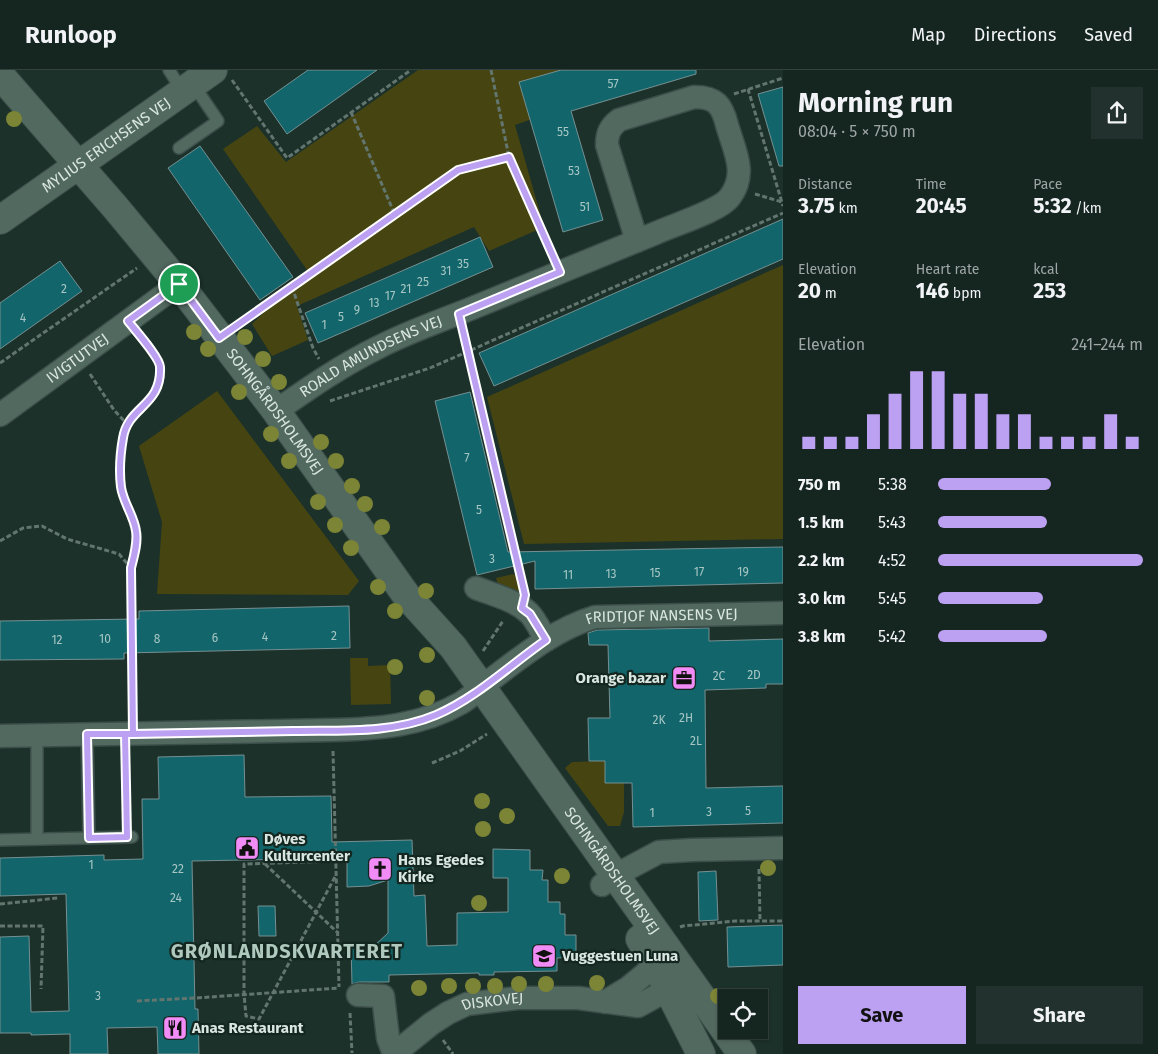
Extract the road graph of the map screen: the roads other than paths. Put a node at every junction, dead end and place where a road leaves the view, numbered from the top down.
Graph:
1 (0, 75) edge
2 (198, 79) edge
3 (179, 148) dead end
4 (78, 165) junction
5 (0, 220) edge
6 (636, 241) junction
7 (179, 284) junction
8 (276, 411) junction
9 (0, 415) edge
10 (476, 588) dead end
11 (783, 614) edge
12 (546, 640) junction
13 (475, 692) junction
14 (87, 734) junction
15 (36, 735) junction
16 (0, 736) edge
17 (129, 837) road end
18 (89, 838) junction
19 (37, 839) junction
20 (0, 840) edge
21 (783, 848) edge
22 (608, 881) junction
23 (667, 966) junction
24 (348, 992) road end
25 (394, 1054) edge
26 (701, 1054) edge
27 (712, 1054) edge
28 (742, 1054) edge

1 - 4 street, SOHNGÅRDSHOLMSVEJ
2 - 3 lane
2 - 4 street, MYLIUS ERICHSENS VEJ
4 - 5 street, MYLIUS ERICHSENS VEJ
4 - 7 street, SOHNGÅRDSHOLMSVEJ
6 - 6 street, ROALD AMUNDSENS VEJ
6 - 8 street, ROALD AMUNDSENS VEJ
7 - 8 street, SOHNGÅRDSHOLMSVEJ
7 - 9 street, IVIGTUTVEJ
8 - 13 street, SOHNGÅRDSHOLMSVEJ
10 - 12 street
11 - 12 street, FRIDTJOF NANSENS VEJ
12 - 13 street, FRIDTJOF NANSENS VEJ
13 - 14 street, FRIDTJOF NANSENS VEJ
13 - 22 street, SOHNGÅRDSHOLMSVEJ
13 - 22 street, SOHNGÅRDSHOLMSVEJ
14 - 15 street, FRIDTJOF NANSENS VEJ
14 - 18 lane
15 - 16 street, FRIDTJOF NANSENS VEJ
15 - 19 lane
17 - 18 lane
18 - 19 lane
19 - 20 lane
21 - 22 street
22 - 23 street, SOHNGÅRDSHOLMSVEJ
23 - 25 street, DISKOVEJ
23 - 26 street, SOHNGÅRDSHOLMSVEJ
23 - 27 street
23 - 28 street, SOHNGÅRDSHOLMSVEJ
24 - 25 street

